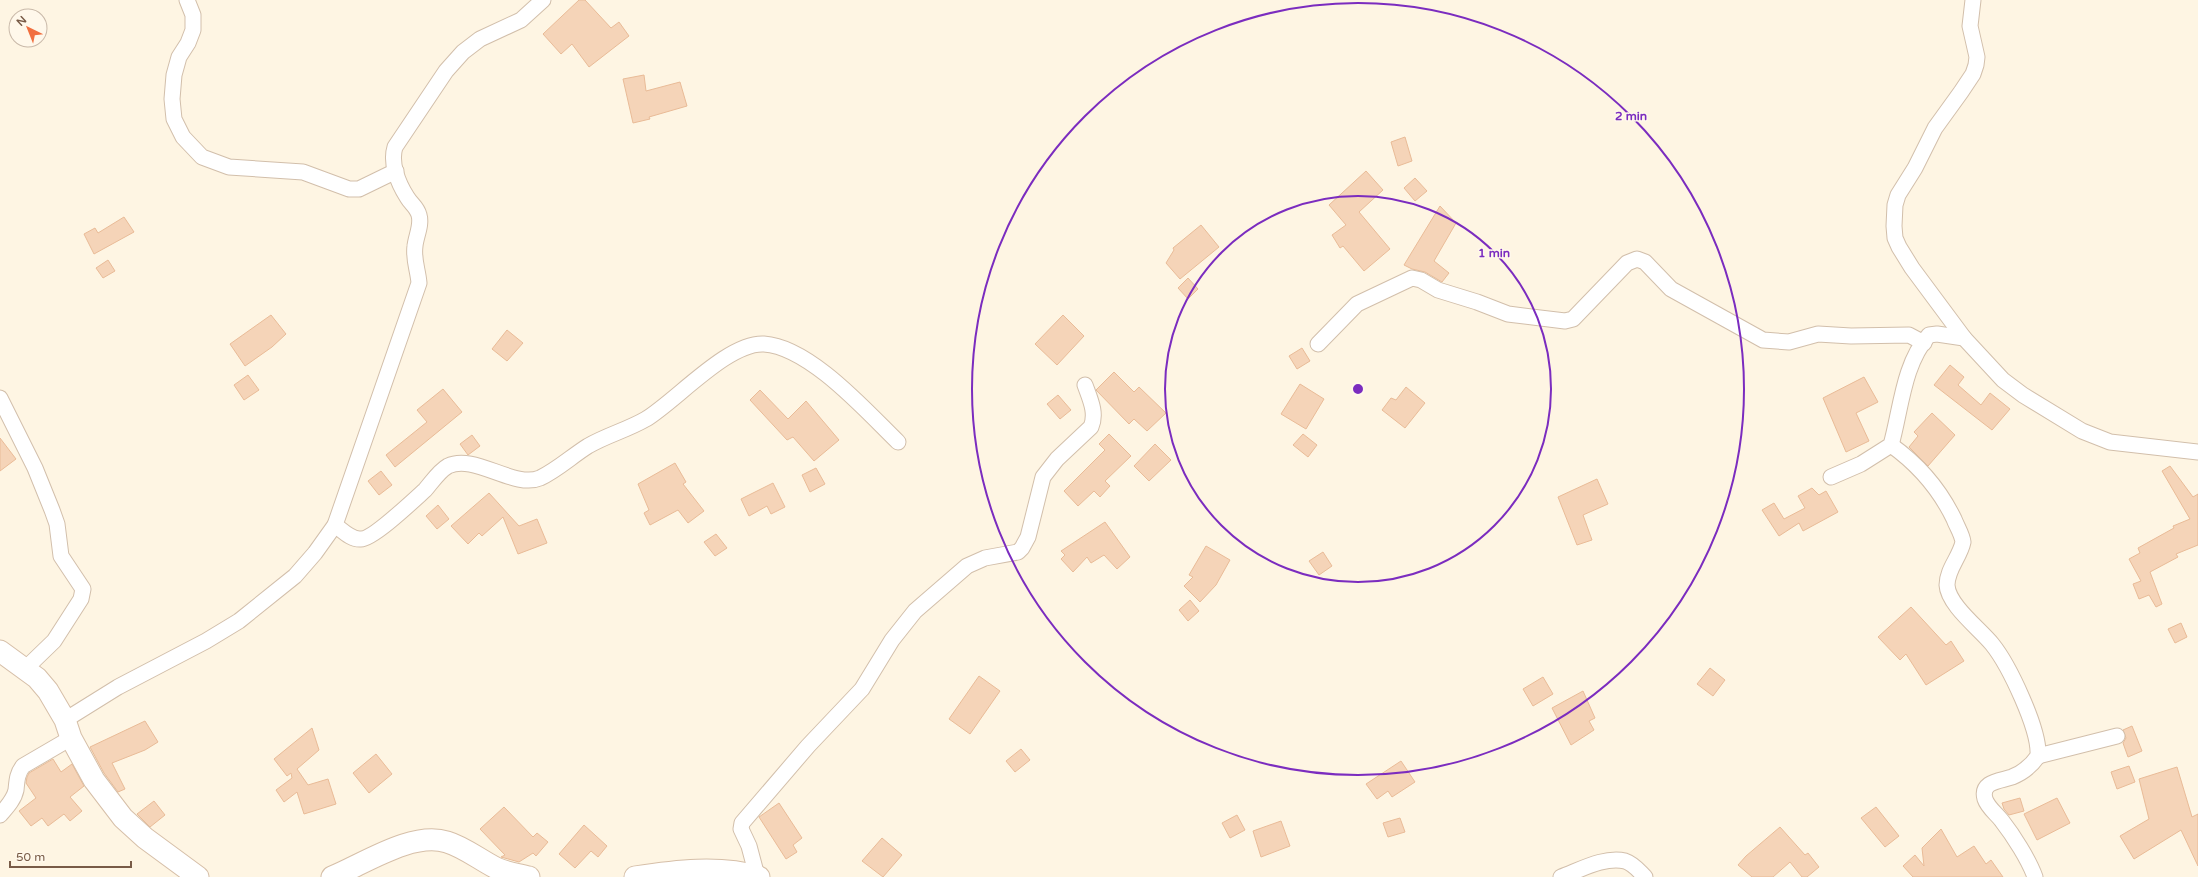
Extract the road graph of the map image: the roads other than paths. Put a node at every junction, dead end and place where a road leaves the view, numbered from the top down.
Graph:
1 (187, 0) edge
2 (543, 0) edge
3 (1973, 0) edge
4 (396, 171) junction
5 (1964, 338) junction
6 (1924, 343) junction
7 (1318, 344) dead end
8 (1086, 385) dead end
9 (0, 398) edge
10 (898, 442) dead end
11 (1891, 445) junction
12 (2198, 452) edge
13 (1831, 477) dead end
14 (335, 525) junction
15 (0, 651) edge
16 (25, 669) junction
17 (68, 729) junction
18 (2117, 736) dead end
19 (2038, 756) junction
20 (0, 814) edge
21 (675, 875) edge
22 (198, 877) edge
23 (332, 877) edge
24 (529, 877) edge
25 (635, 877) edge
26 (758, 877) edge
27 (1561, 877) edge
28 (1645, 877) edge
29 (2035, 877) edge

1 - 4 street
2 - 4 street
3 - 5 street
4 - 14 street
5 - 6 street
5 - 12 street
6 - 7 street
6 - 11 street
8 - 26 street
9 - 16 street
10 - 14 street
11 - 13 street
11 - 19 street
14 - 17 street
15 - 16 street
16 - 17 street
17 - 20 street
17 - 22 street
18 - 19 street
19 - 29 street
21 - 25 street
21 - 26 street
23 - 24 street
27 - 28 street

